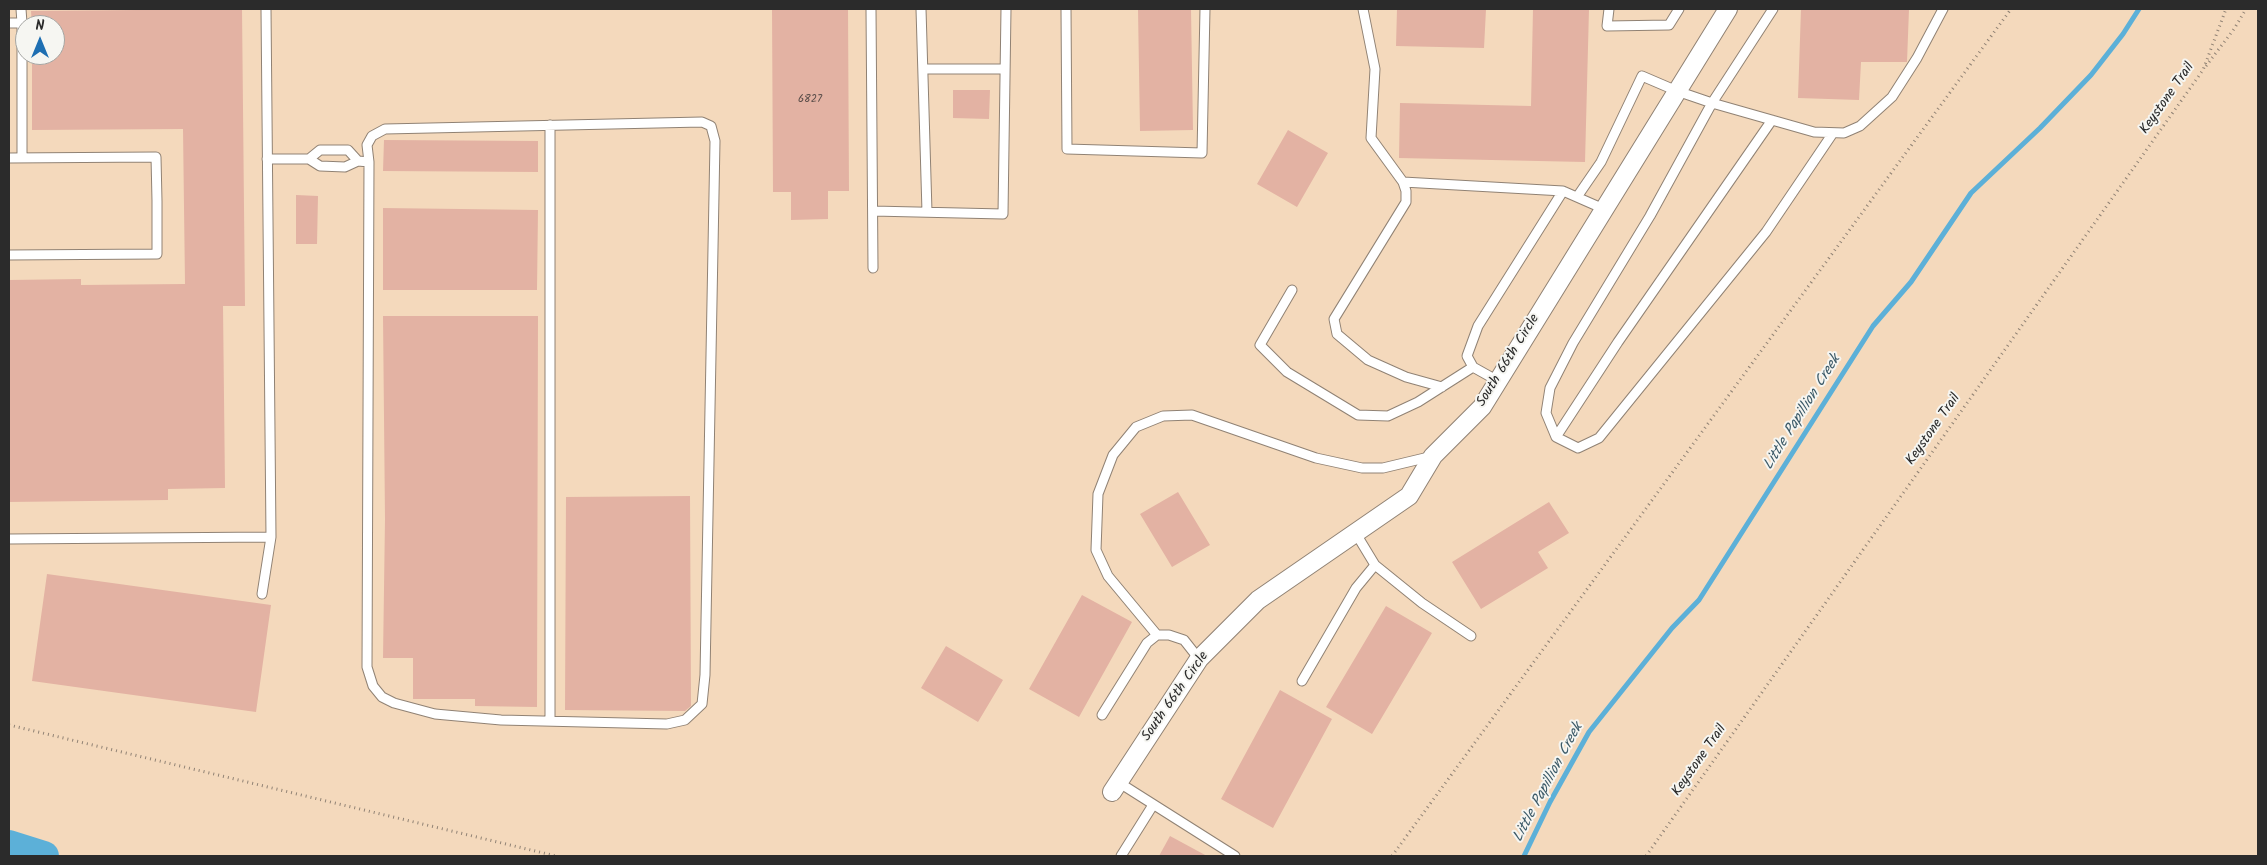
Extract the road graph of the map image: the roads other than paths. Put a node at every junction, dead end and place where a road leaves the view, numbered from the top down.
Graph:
1 (266, 9) edge
2 (871, 9) edge
3 (921, 9) edge
4 (1006, 9) edge
5 (1066, 9) edge
6 (1205, 9) edge
7 (1363, 9) edge
8 (1609, 9) edge
9 (1679, 9) edge
10 (1728, 9) edge
11 (1774, 9) edge
12 (1943, 9) edge
13 (22, 65) edge
14 (923, 69) junction
15 (1004, 69) junction
16 (1677, 91) junction
17 (1712, 103) junction
18 (1772, 120) junction
19 (550, 125) junction
20 (1833, 133) junction
21 (9, 158) edge
22 (22, 158) junction
23 (309, 159) junction
24 (268, 160) junction
25 (358, 161) junction
26 (369, 162) junction
27 (1403, 182) junction
28 (1563, 191) junction
29 (1577, 197) junction
30 (1604, 209) junction
31 (872, 211) junction
32 (927, 212) junction
33 (9, 255) edge
34 (873, 268) dead end
35 (1292, 290) dead end
36 (1473, 367) junction
37 (1498, 381) junction
38 (1442, 387) junction
39 (1556, 436) junction
40 (1433, 456) junction
41 (1354, 532) junction
42 (271, 538) junction
43 (9, 539) edge
44 (1375, 565) junction
45 (262, 594) dead end
46 (1156, 635) junction
47 (1471, 636) dead end
48 (1200, 659) junction
49 (1302, 681) dead end
50 (1102, 716) dead end
51 (550, 721) junction
52 (1115, 787) joint
53 (1153, 804) junction
54 (1121, 856) edge
55 (1235, 856) edge

1 - 24 lane
2 - 31 lane
3 - 14 lane
4 - 15 lane
5 - 6 lane
7 - 27 lane
8 - 9 lane
10 - 16 street, South 66th Circle
11 - 17 lane
12 - 20 lane
13 - 22 lane
14 - 15 lane
14 - 32 lane
15 - 32 lane
16 - 17 lane
16 - 29 lane
16 - 30 street, South 66th Circle
17 - 18 lane
17 - 39 lane
18 - 20 lane
18 - 39 lane
19 - 26 lane
19 - 51 lane
19 - 51 lane
20 - 39 lane
21 - 22 lane
22 - 33 lane
23 - 24 lane
23 - 25 lane
23 - 25 lane
24 - 42 lane
25 - 26 lane
26 - 51 lane
27 - 28 lane
27 - 38 lane
28 - 29 lane
28 - 36 lane
29 - 30 lane
30 - 37 street, South 66th Circle
31 - 32 lane
31 - 34 lane
35 - 38 lane
36 - 37 lane
36 - 38 lane
37 - 40 street, South 66th Circle
40 - 41 street, South 66th Circle
40 - 46 lane
41 - 44 lane
41 - 48 street, South 66th Circle
42 - 43 lane
42 - 45 lane
44 - 47 lane
44 - 49 lane
46 - 48 lane
46 - 50 lane
48 - 52 street, South 66th Circle
52 - 53 lane
53 - 54 lane
53 - 55 lane

